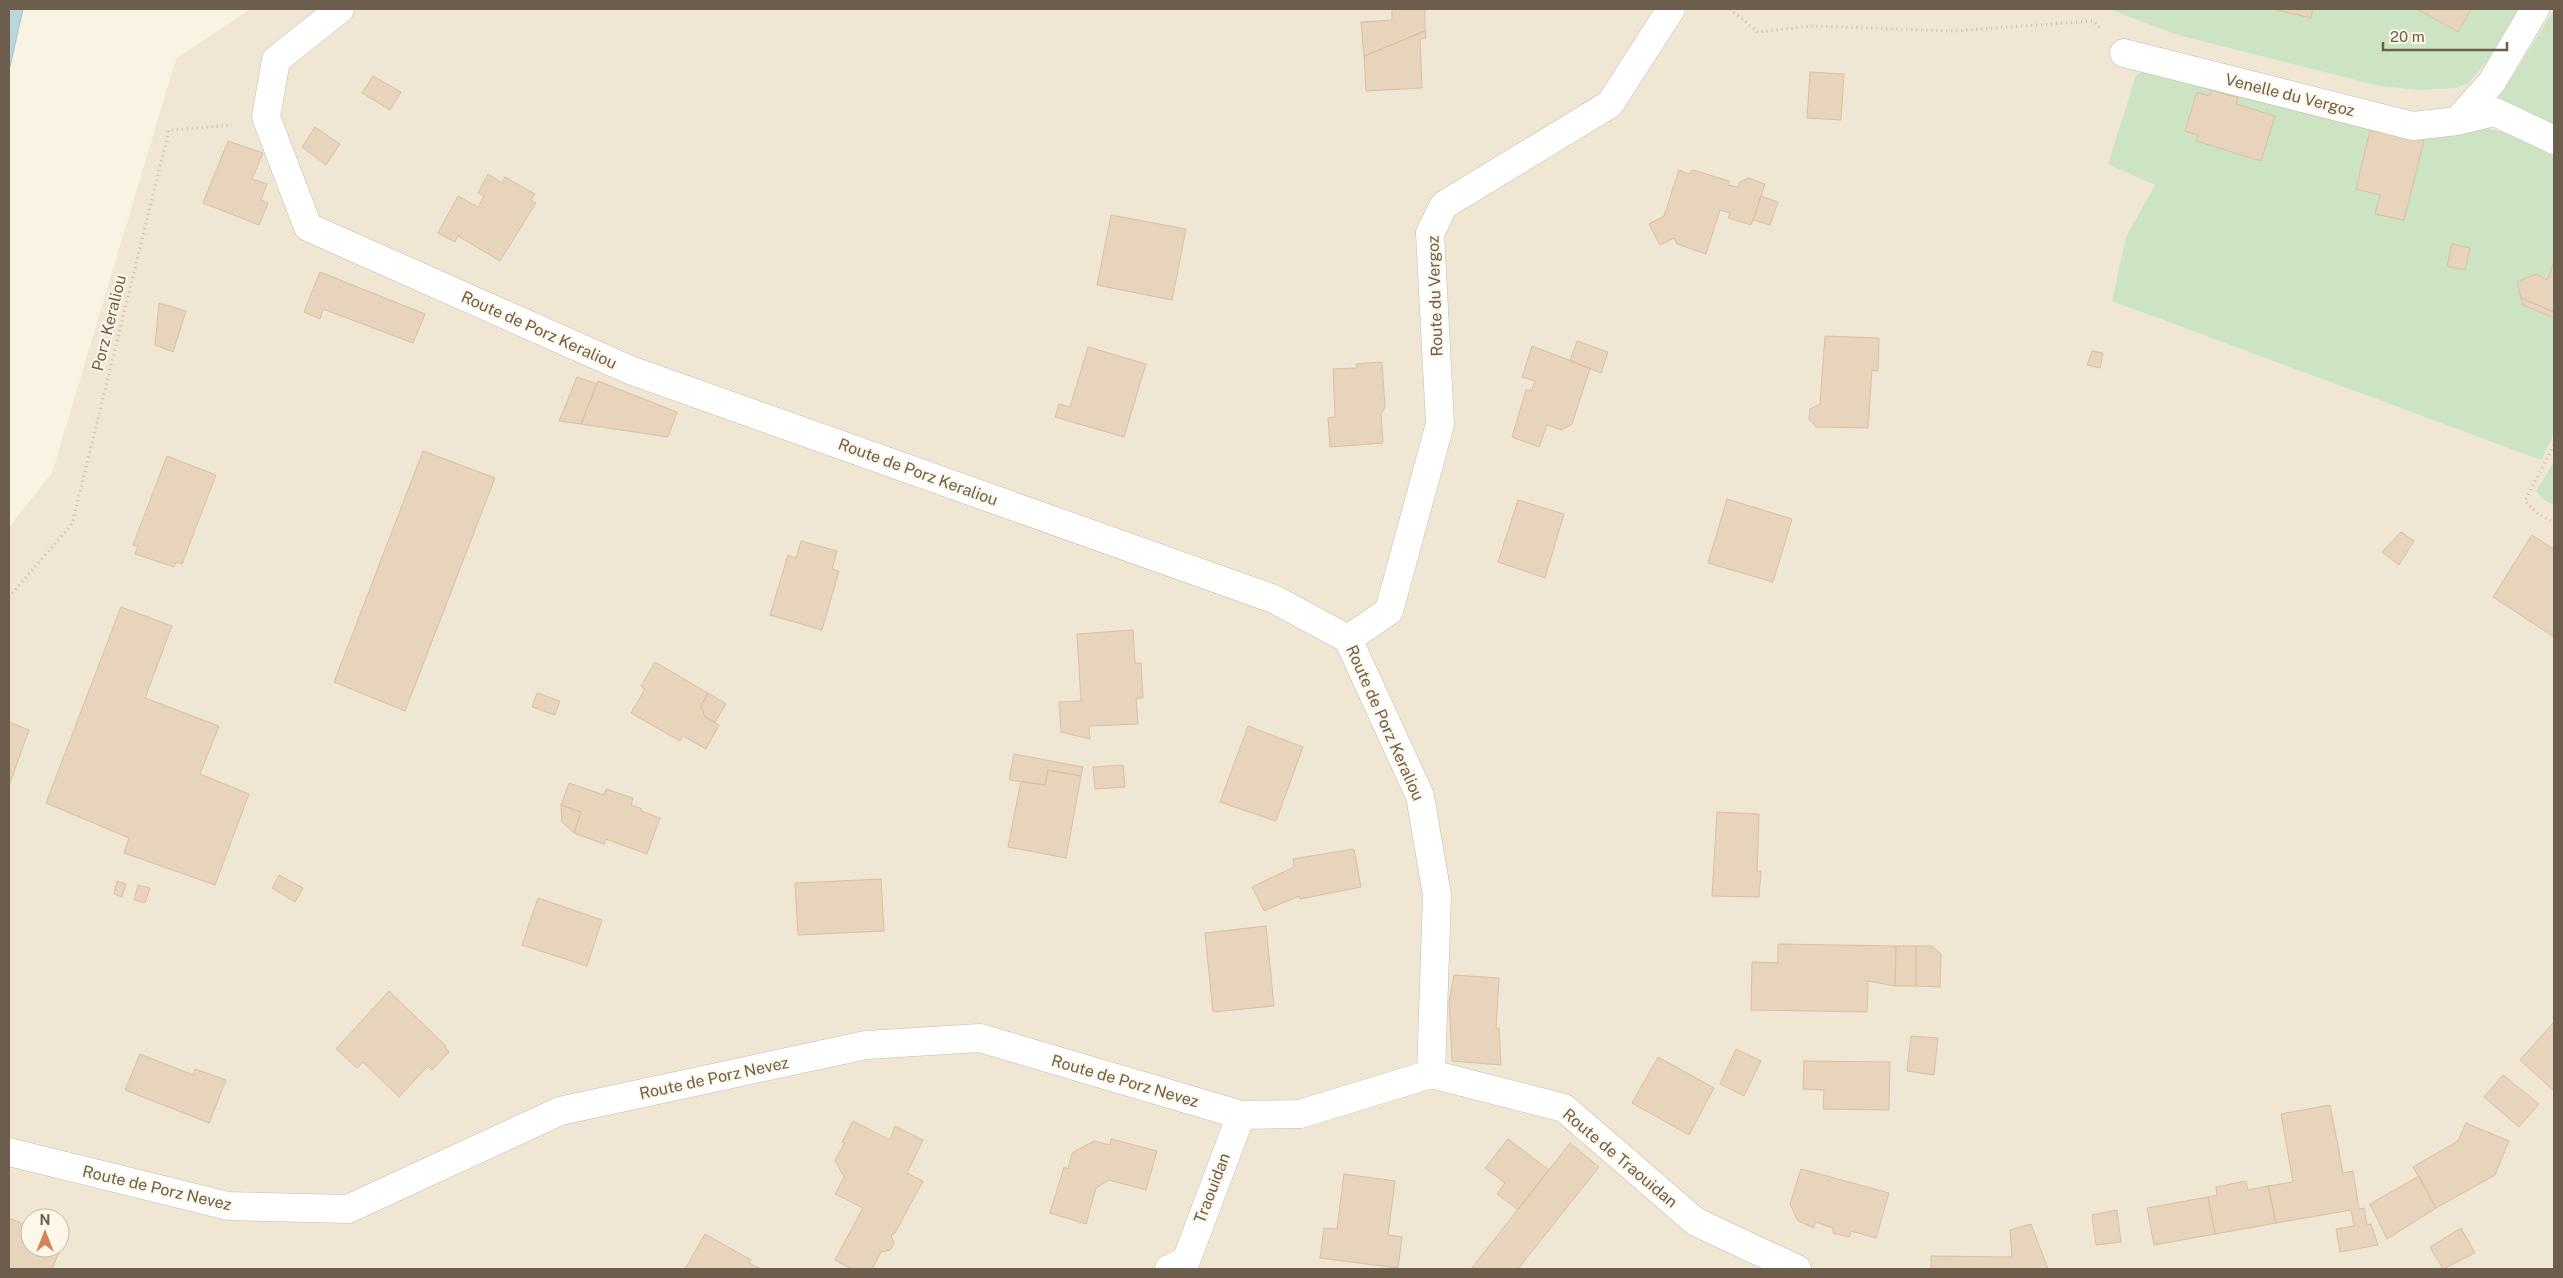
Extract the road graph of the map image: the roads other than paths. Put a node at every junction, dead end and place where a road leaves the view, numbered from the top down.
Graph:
1 (340, 9) edge
2 (1671, 9) edge
3 (2535, 9) edge
4 (2124, 53) road end
5 (2457, 121) junction
6 (2554, 140) edge
7 (1348, 639) junction
8 (1431, 1074) junction
9 (1241, 1115) junction
10 (9, 1152) edge
11 (1177, 1265) edge
12 (1797, 1269) edge

1 - 7 street, Route de Porz Keraliou
2 - 7 street, Route du Vergoz
3 - 5 street
4 - 5 street, Venelle du Vergoz
5 - 6 street, Venelle du Vergoz
7 - 8 street, Route de Porz Keraliou
8 - 9 street, Route de Porz Nevez
8 - 12 street, Route de Traouidan
9 - 10 street, Route de Porz Nevez
9 - 11 street, Traouidan

